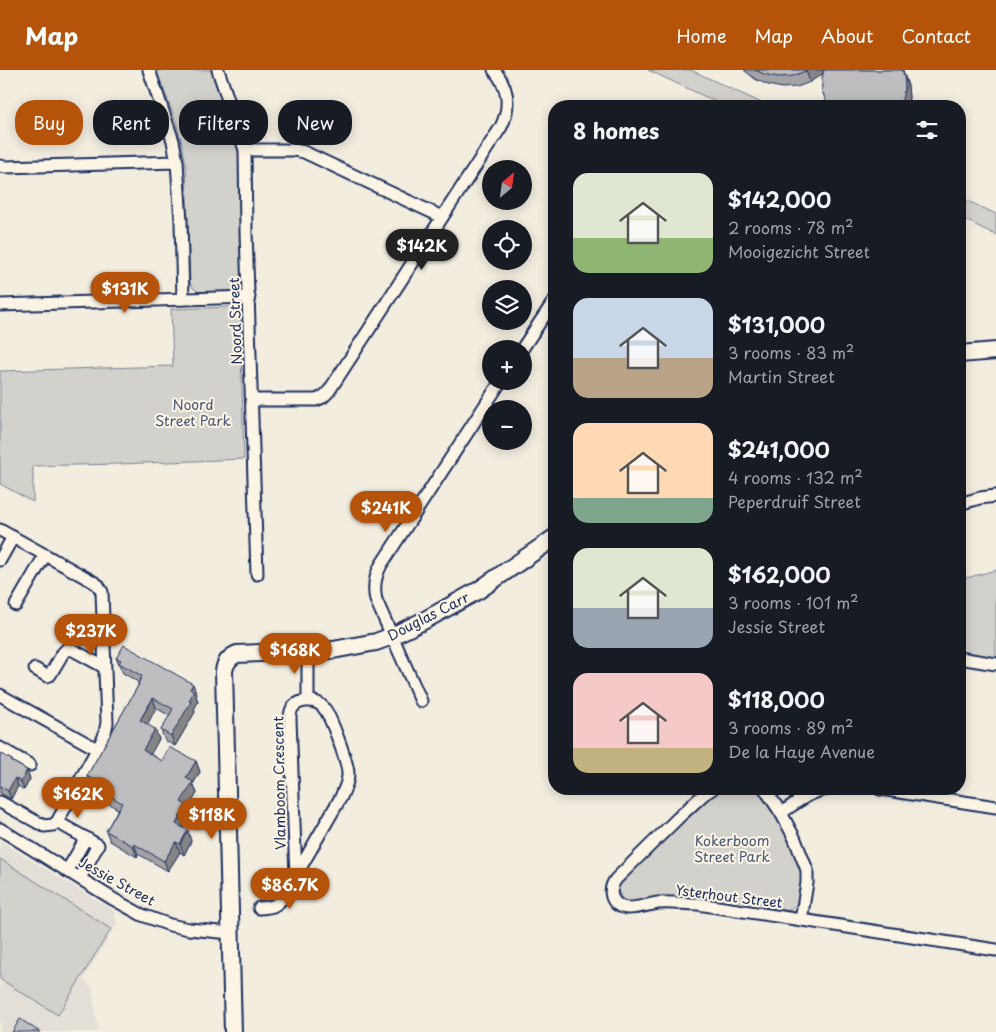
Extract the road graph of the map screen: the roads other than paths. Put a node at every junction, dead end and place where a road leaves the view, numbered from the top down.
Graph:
1 (149, 70) edge
2 (218, 70) edge
3 (494, 70) edge
4 (245, 150) junction
5 (177, 162) junction
6 (0, 166) edge
7 (442, 217) junction
8 (249, 297) junction
9 (182, 299) junction
10 (0, 305) edge
11 (548, 310) edge
12 (528, 340) edge
13 (996, 351) edge
14 (966, 353) edge
15 (495, 390) edge
16 (252, 400) junction
17 (996, 496) edge
18 (966, 502) edge
19 (0, 530) edge
20 (12, 537) junction
21 (548, 542) edge
22 (44, 555) junction
23 (0, 560) edge
24 (257, 574) dead end
25 (16, 606) dead end
26 (392, 636) junction
27 (308, 651) junction
28 (966, 659) edge
29 (996, 664) edge
30 (104, 667) junction
31 (35, 669) dead end
32 (0, 695) edge
33 (308, 699) junction
34 (420, 701) dead end
35 (0, 748) edge
36 (97, 749) junction
37 (30, 765) dead end
38 (703, 795) edge
39 (768, 795) edge
40 (808, 795) edge
41 (919, 795) edge
42 (0, 802) edge
43 (996, 807) edge
44 (781, 813) junction
45 (56, 822) junction
46 (0, 829) edge
47 (86, 838) junction
48 (75, 857) junction
49 (88, 864) junction
50 (67, 871) junction
51 (296, 876) junction
52 (80, 878) junction
53 (259, 908) dead end
54 (801, 920) junction
55 (230, 933) junction
56 (996, 950) edge
57 (233, 1032) edge

1 - 5 street
2 - 4 street, Noord Street
3 - 7 street
4 - 7 street
4 - 8 street, Noord Street
5 - 6 street
5 - 9 street
7 - 16 street
8 - 9 street
8 - 16 street, Noord Street
9 - 10 street
11 - 12 street
13 - 14 street
15 - 26 street
16 - 24 street, Noord Street
17 - 18 street
19 - 20 street
20 - 22 street
20 - 23 street
21 - 26 street, Douglas Carr
22 - 25 street
22 - 30 street
26 - 27 street, Douglas Carr
26 - 34 street
27 - 33 street
27 - 55 street, Douglas Carr
28 - 29 street
30 - 31 street
30 - 36 street
32 - 36 street
33 - 51 street, Vlamboom Crescent
33 - 51 street, Vlamboom Crescent
35 - 37 street
36 - 45 street
38 - 54 street, Ysterhout Street
39 - 44 street
40 - 44 street
41 - 43 street
42 - 45 street
44 - 54 street
45 - 47 street
46 - 50 street, Jessie Street
47 - 48 street
47 - 49 street
48 - 49 street
48 - 50 street
49 - 52 street
50 - 52 street, Jessie Street
51 - 53 street, Vlamboom Crescent
52 - 55 street, Jessie Street
54 - 56 street, Ysterhout Street
55 - 57 street

